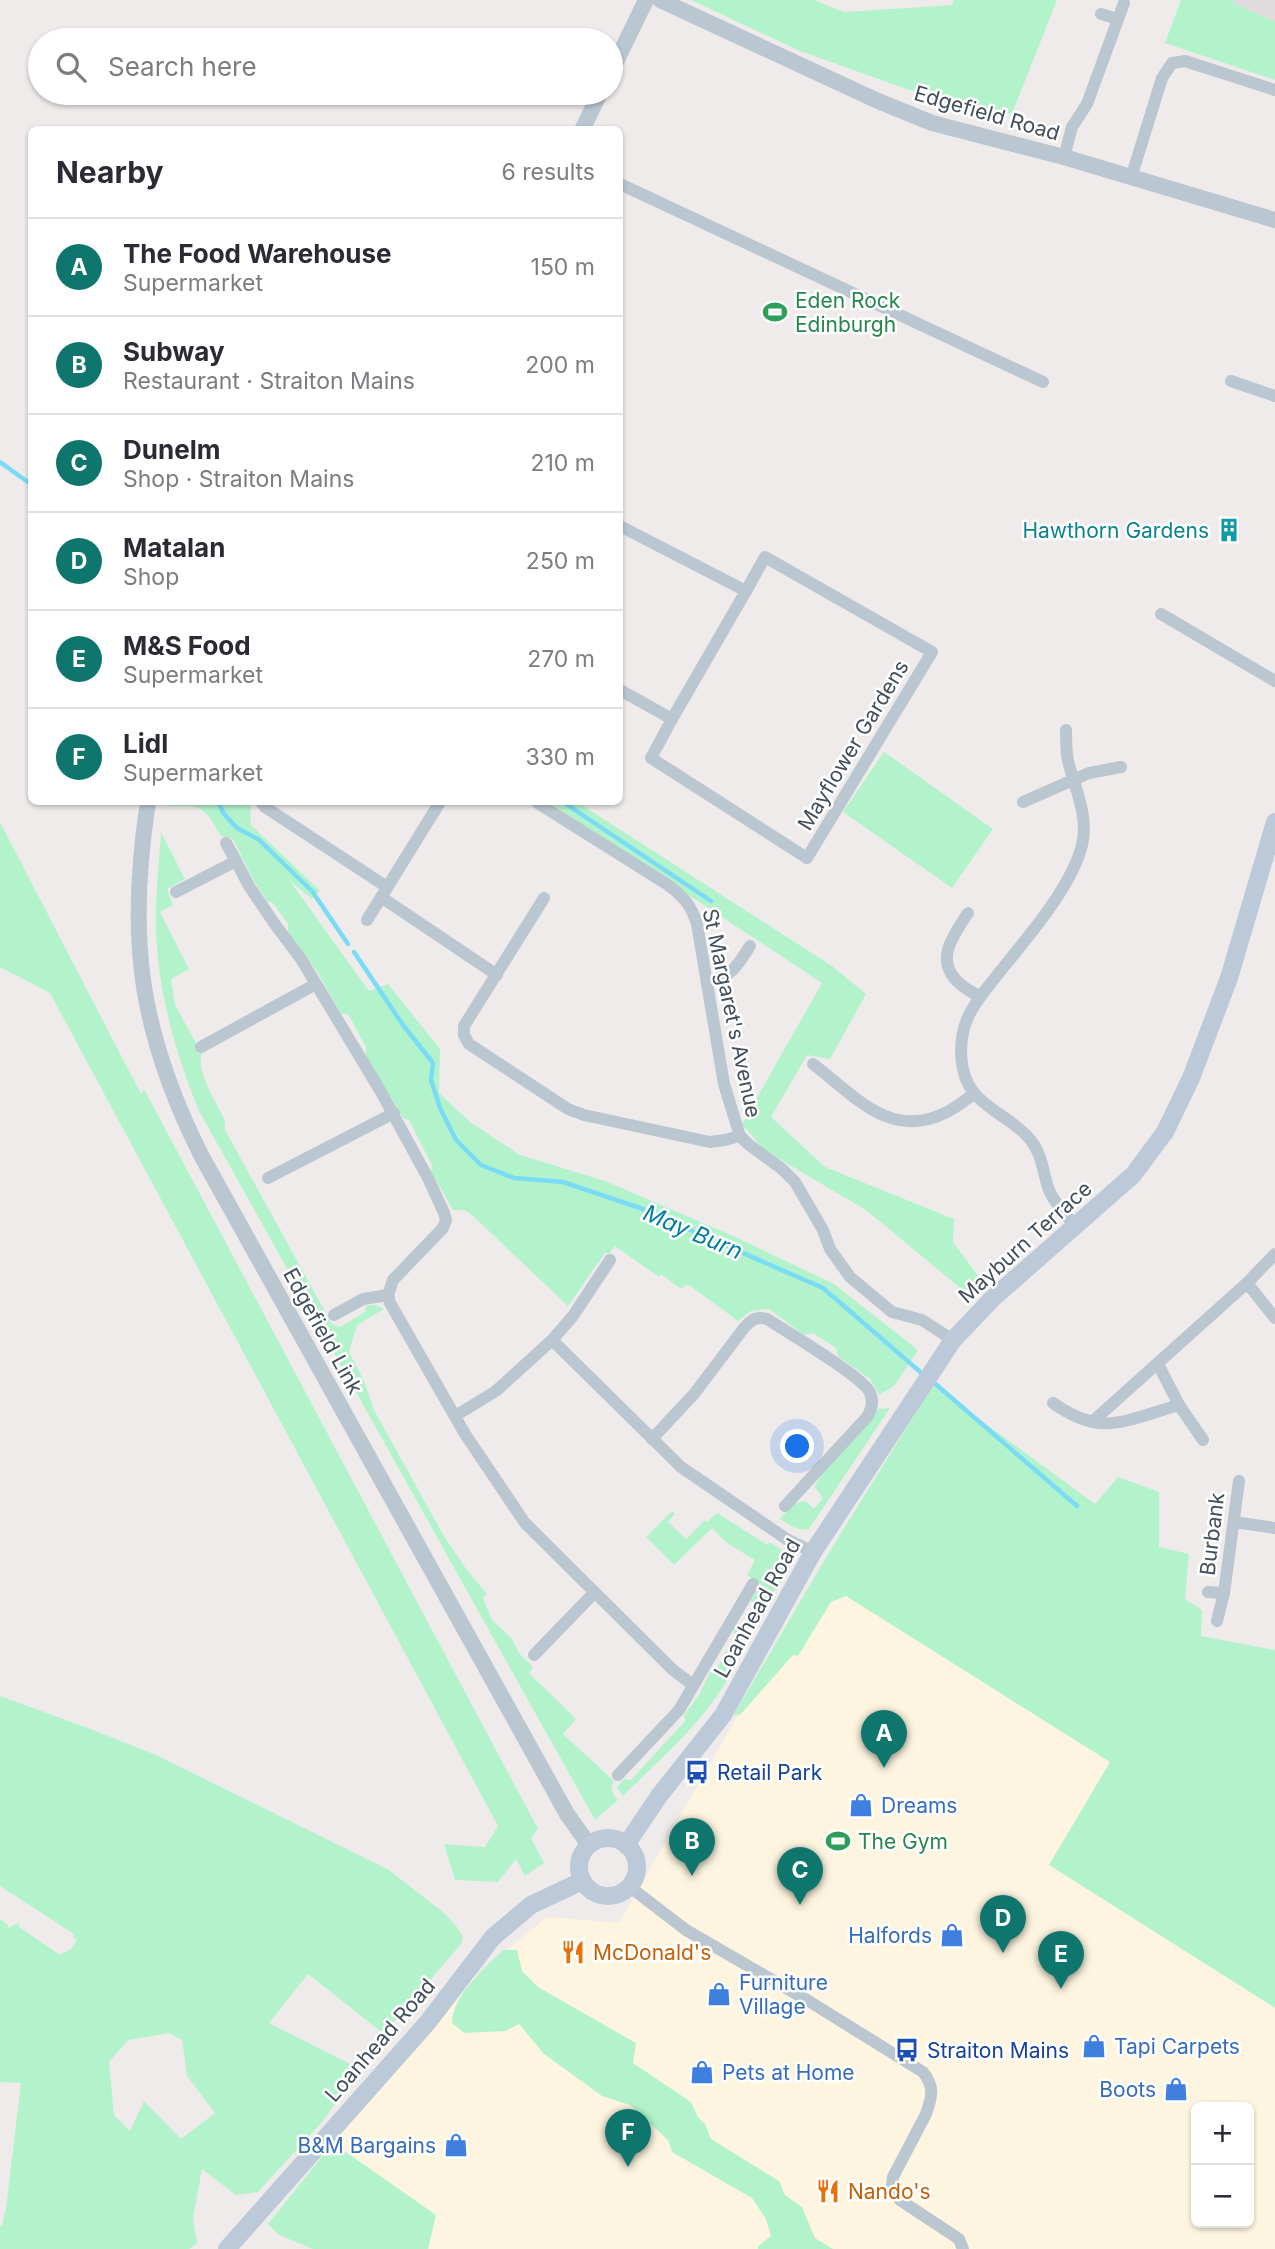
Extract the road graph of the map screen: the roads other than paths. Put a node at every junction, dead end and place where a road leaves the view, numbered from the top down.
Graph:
1 (660, 0) edge
2 (1124, 3) dead end
3 (644, 6) edge
4 (1101, 14) dead end
5 (1118, 19) junction
6 (623, 48) edge
7 (1275, 90) edge
8 (594, 105) edge
9 (584, 126) edge
10 (1064, 157) junction
11 (1131, 178) junction
12 (623, 185) edge
13 (1275, 220) edge
14 (1231, 381) dead end
15 (1043, 382) dead end
16 (1275, 396) edge
17 (623, 528) edge
18 (746, 591) junction
19 (1161, 614) dead end
20 (1275, 681) edge
21 (623, 692) edge
22 (672, 719) junction
23 (1066, 730) dead end
24 (1121, 767) dead end
25 (1074, 779) junction
26 (1024, 802) dead end
27 (148, 805) edge
28 (263, 805) edge
29 (438, 805) edge
30 (541, 805) edge
31 (1275, 822) edge
32 (226, 843) dead end
33 (236, 861) junction
34 (176, 892) dead end
35 (384, 892) junction
36 (544, 898) dead end
37 (968, 913) dead end
38 (367, 920) dead end
39 (750, 946) dead end
40 (497, 975) junction
41 (707, 983) junction
42 (316, 984) junction
43 (980, 997) junction
44 (201, 1047) dead end
45 (813, 1064) dead end
46 (974, 1094) junction
47 (394, 1113) junction
48 (740, 1136) junction
49 (268, 1178) dead end
50 (1074, 1225) junction
51 (1275, 1254) edge
52 (610, 1260) dead end
53 (1247, 1283) junction
54 (388, 1295) junction
55 (334, 1315) dead end
56 (1275, 1318) edge
57 (552, 1340) junction
58 (953, 1340) junction
59 (1158, 1364) junction
60 (936, 1365) joint
61 (1053, 1404) dead end
62 (1178, 1405) junction
63 (455, 1416) junction
64 (1092, 1422) junction
65 (652, 1439) junction
66 (1203, 1440) dead end
67 (1239, 1481) dead end
68 (785, 1506) dead end
69 (1234, 1522) junction
70 (1275, 1528) edge
71 (813, 1552) junction
72 (753, 1584) dead end
73 (1208, 1592) dead end
74 (594, 1593) junction
75 (1224, 1593) junction
76 (1217, 1621) dead end
77 (534, 1655) dead end
78 (693, 1685) junction
79 (618, 1775) dead end
80 (589, 1845) junction
81 (626, 1845) junction
82 (582, 1881) junction
83 (629, 1886) junction
84 (227, 2249) edge
85 (963, 2249) edge

1 - 10 street, Edgefield Road
2 - 5 street
3 - 6 street
4 - 5 street
5 - 10 street
7 - 11 street
8 - 9 street
10 - 11 street, Edgefield Road
11 - 13 street, Edgefield Road
12 - 15 street
14 - 16 street
17 - 18 street
18 - 22 street
18 - 22 street, Mayflower Gardens
19 - 20 street
21 - 22 street
23 - 25 street
24 - 25 street
25 - 26 street
25 - 43 street
27 - 80 street, Edgefield Link
28 - 35 street
29 - 35 street
30 - 41 street, St Margaret's Avenue
31 - 50 main road, Mayburn Terrace
32 - 33 street
33 - 34 street
33 - 42 street
35 - 38 street
35 - 40 street
36 - 40 street
37 - 43 street
39 - 41 street
40 - 48 street
41 - 48 street, St Margaret's Avenue
42 - 44 street
42 - 47 street
43 - 46 street
45 - 46 street
46 - 50 street
47 - 49 street
47 - 54 street
48 - 58 street, St Margaret's Avenue
50 - 58 main road, Mayburn Terrace
51 - 53 street
52 - 57 street
53 - 56 street
53 - 59 street
54 - 55 street
54 - 63 street
57 - 63 street
57 - 65 street
58 - 60 main road, Mayburn Terrace
59 - 62 street
59 - 64 street
60 - 71 main road, Loanhead Road
61 - 64 street
62 - 64 street
62 - 66 street
63 - 74 street
65 - 68 street
65 - 71 street
67 - 69 street, Burbank
69 - 70 street
69 - 75 street, Burbank
71 - 81 main road, Loanhead Road
72 - 78 street
73 - 75 street, Burbank
74 - 77 street
74 - 78 street
75 - 76 street, Burbank
78 - 79 street
80 - 81 main road
80 - 82 main road
81 - 83 main road
82 - 83 main road
82 - 84 main road, Loanhead Road
83 - 85 street

